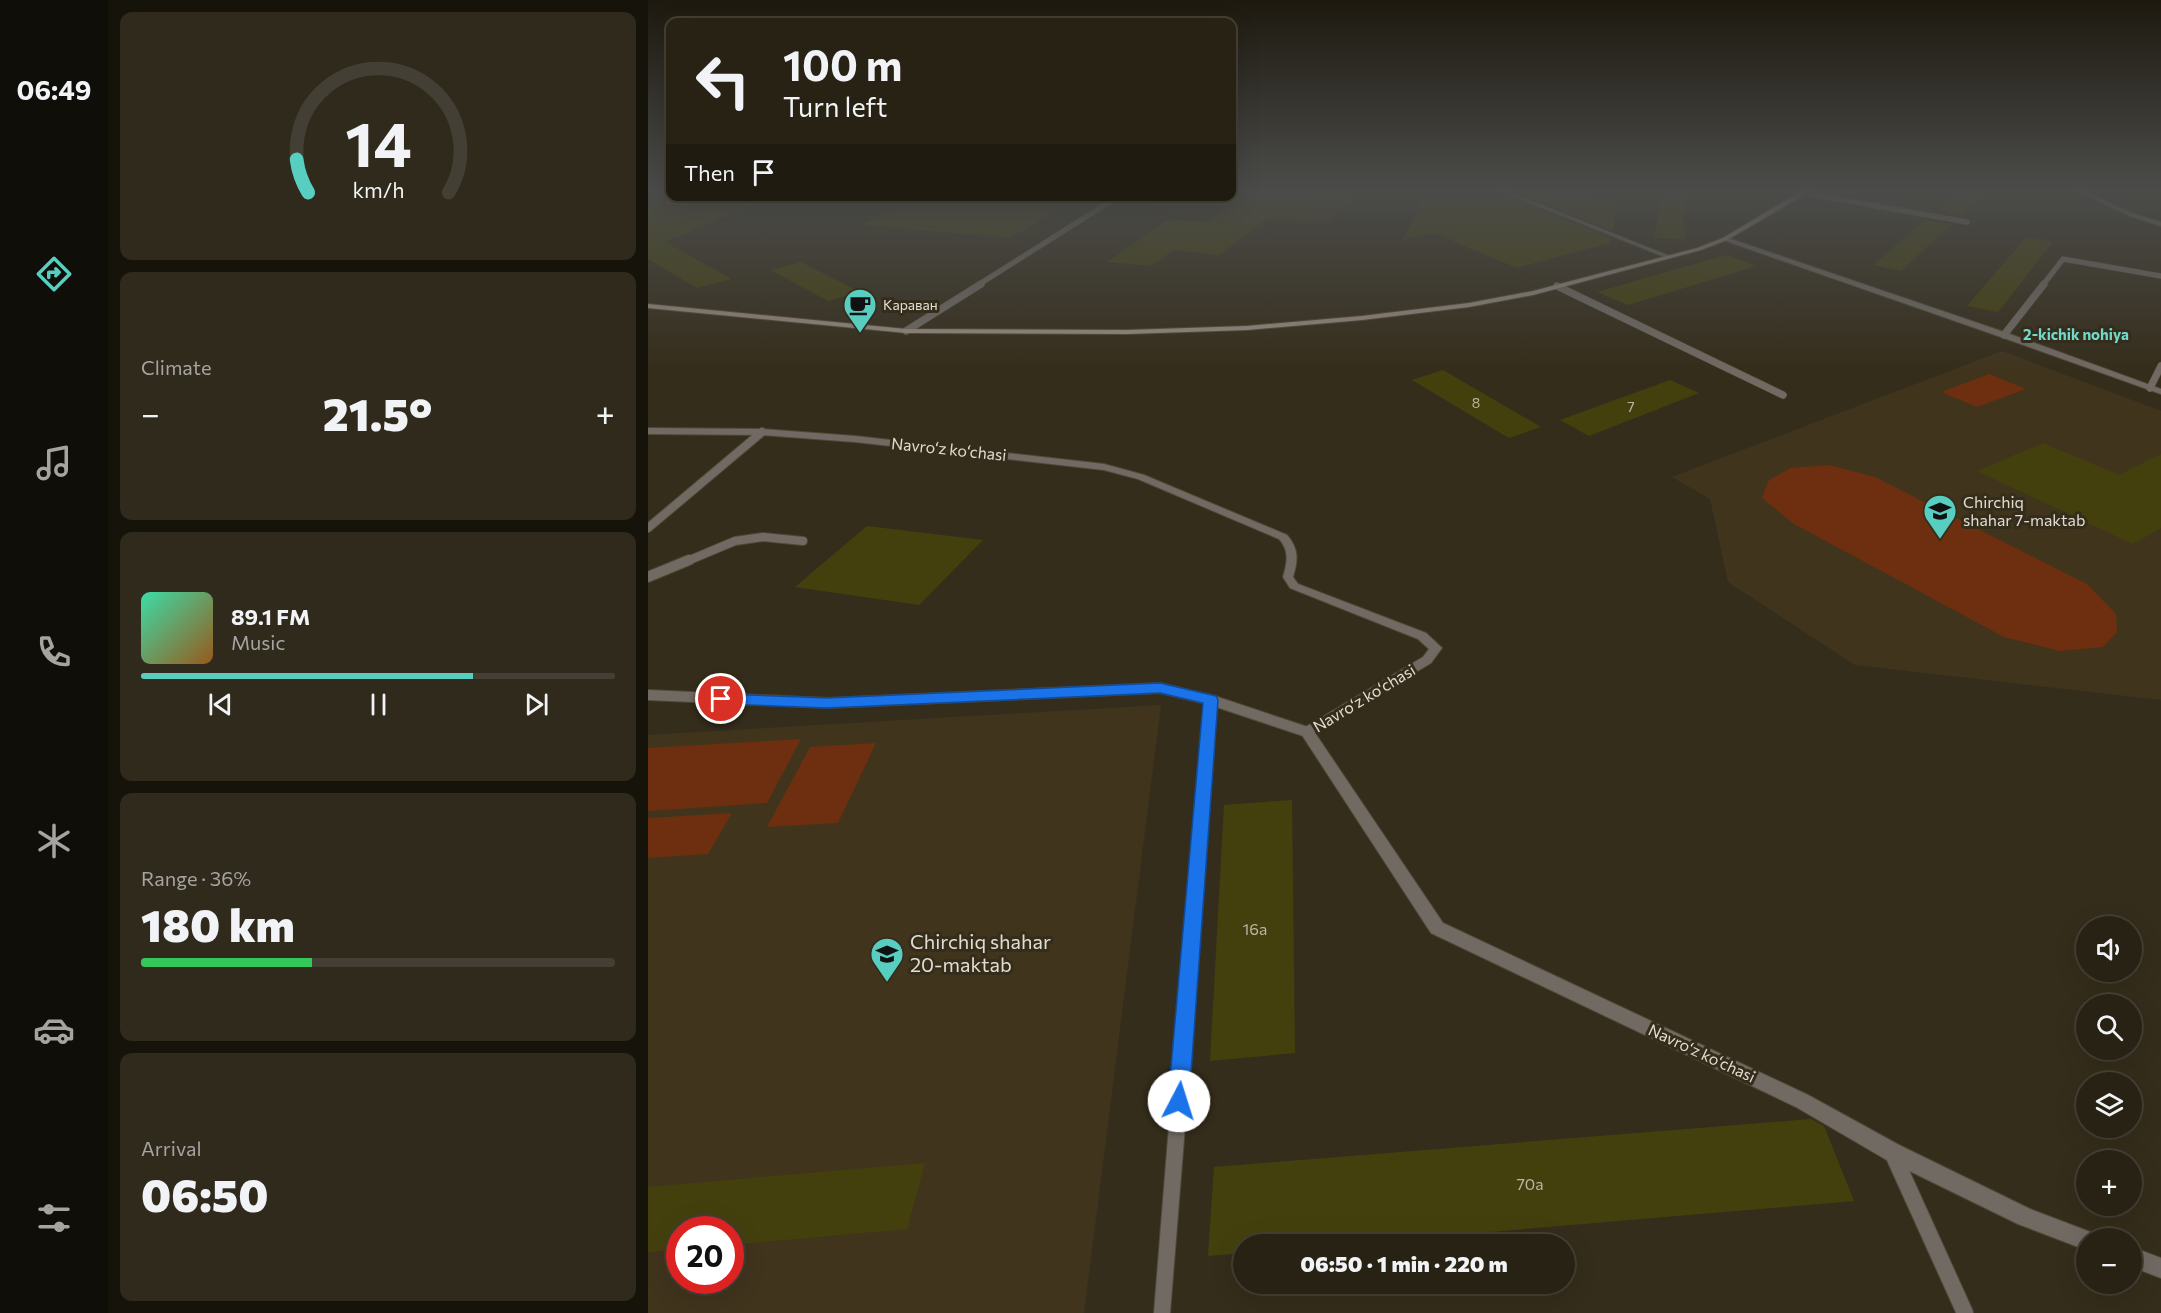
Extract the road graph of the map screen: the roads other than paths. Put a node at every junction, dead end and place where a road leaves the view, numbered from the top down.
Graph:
1 (1035, 249) edge
2 (1649, 249) edge
3 (1693, 249) edge
4 (1755, 249) edge
5 (1669, 257) junction
6 (2161, 276) edge
7 (1557, 286) junction
8 (648, 306) edge
9 (906, 331) junction
10 (2004, 335) junction
11 (2161, 366) edge
12 (2150, 388) junction
13 (2161, 392) edge
14 (1783, 395) dead end
15 (648, 431) edge
16 (762, 432) junction
17 (648, 528) edge
18 (803, 541) dead end
19 (648, 577) edge
20 (648, 695) edge
21 (1211, 700) junction
22 (1307, 732) junction
23 (1892, 1152) junction
24 (2076, 1236) edge
25 (2142, 1261) edge
26 (2161, 1268) edge
27 (1162, 1313) edge
28 (1965, 1313) edge

1 - 9 lane
2 - 5 street
3 - 5 street
4 - 10 street
5 - 7 street
6 - 10 lane
7 - 9 street
7 - 14 lane
8 - 9 street
10 - 12 street
11 - 12 lane
12 - 13 street
15 - 16 street, Navro‘z ko‘chasi
16 - 17 lane
16 - 22 street, Navro‘z ko‘chasi
18 - 19 lane
20 - 21 lane
21 - 22 lane
21 - 27 lane
22 - 23 street, Navro‘z ko‘chasi
23 - 24 street, Navro‘z ko‘chasi
23 - 28 lane
25 - 26 street

